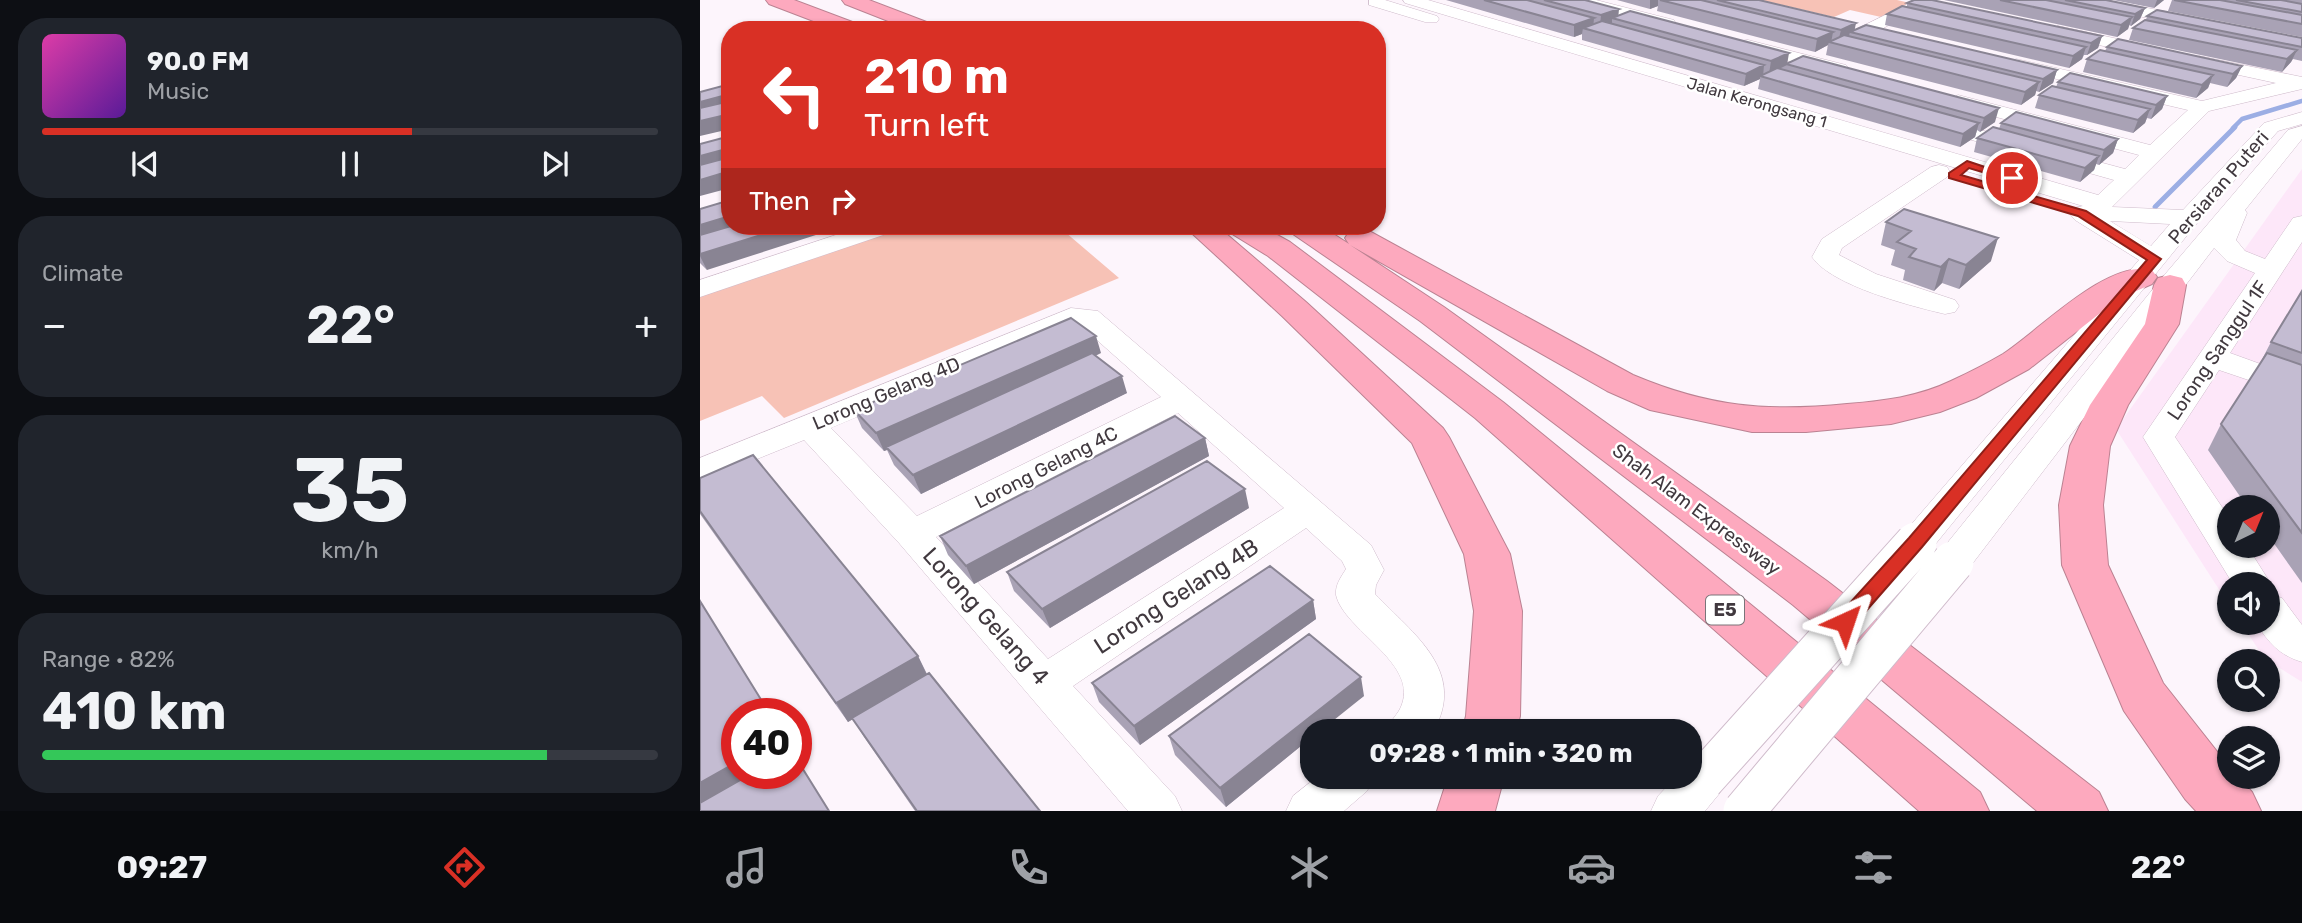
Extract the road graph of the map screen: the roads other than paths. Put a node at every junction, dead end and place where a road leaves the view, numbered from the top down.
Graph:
1 (776, 0) edge
2 (810, 0) edge
3 (852, 0) edge
4 (857, 0) edge
5 (1411, 0) edge
6 (1578, 0) edge
7 (2082, 0) edge
8 (2168, 0) edge
9 (1921, 1) edge
10 (1375, 2) dead end
11 (1951, 8) edge
12 (2153, 14) junction
13 (2071, 15) edge
14 (1638, 16) junction
15 (882, 20) edge
16 (2096, 20) edge
17 (832, 21) edge
18 (1844, 23) edge
19 (1614, 25) edge
20 (2207, 25) edge
21 (2046, 28) edge
22 (1869, 29) junction
23 (1690, 30) edge
24 (1892, 34) edge
25 (1588, 35) edge
26 (1729, 40) edge
27 (2113, 43) junction
28 (1562, 45) junction
29 (1806, 60) junction
30 (2004, 61) edge
31 (1853, 73) edge
32 (2070, 76) junction
33 (2302, 83) edge
34 (1940, 96) edge
35 (2202, 107) junction
36 (2015, 116) junction
37 (2302, 118) edge
38 (1922, 120) edge
39 (2302, 132) edge
40 (1985, 137) junction
41 (2155, 153) junction
42 (1953, 168) junction
43 (2130, 177) junction
44 (2244, 196) junction
45 (2092, 209) junction
46 (2189, 218) junction
47 (2302, 223) edge
48 (859, 235) edge
49 (1209, 235) edge
50 (1255, 235) edge
51 (1314, 235) edge
52 (1354, 235) edge
53 (2286, 258) edge
54 (2161, 274) junction
55 (700, 289) edge
56 (1945, 306) dead end
57 (2212, 357) junction
58 (2302, 389) edge
59 (1180, 400) junction
60 (808, 425) junction
61 (700, 471) edge
62 (1307, 510) junction
63 (912, 534) junction
64 (2244, 572) edge
65 (2280, 628) edge
66 (2302, 646) edge
67 (1046, 682) junction
68 (1418, 719) edge
69 (1492, 719) edge
70 (1337, 789) edge
71 (1472, 789) edge
72 (1689, 796) edge
73 (1158, 811) edge
74 (1310, 811) edge
75 (1466, 811) edge
76 (1744, 811) edge
77 (1960, 811) edge
78 (2079, 811) edge
79 (2232, 811) edge

1 - 17 highway
2 - 15 highway
3 - 15 highway
4 - 15 highway
5 - 28 street, Jalan Kerongsang 1
6 - 14 street
7 - 12 street
8 - 12 street
9 - 11 street
9 - 22 street
10 - 42 street
12 - 20 street
13 - 16 street
14 - 19 street
14 - 23 street
18 - 22 street
21 - 27 street
22 - 24 street
22 - 29 street
25 - 28 street
26 - 29 street
27 - 32 street
27 - 33 street
28 - 42 street, Jalan Kerongsang 1
29 - 31 street
30 - 32 street
32 - 35 street
33 - 35 street
34 - 36 street
35 - 41 street
36 - 40 street
36 - 41 street
37 - 46 street, Persiaran Puteri
38 - 40 street
39 - 44 street, Persiaran Puteri
40 - 42 street
40 - 43 street
41 - 43 street
42 - 45 street
42 - 56 street
43 - 45 street
44 - 53 street
44 - 54 street, Persiaran Puteri
45 - 46 street
45 - 54 street
46 - 54 street, Persiaran Puteri
47 - 53 street, Lorong Sanggul 1F
48 - 55 street
49 - 69 highway
50 - 77 highway, E5
51 - 78 highway, Shah Alam Expressway
52 - 54 highway
53 - 54 street
53 - 57 street, Lorong Sanggul 1F
54 - 72 street, Persiaran Puteri, bridge
54 - 76 street, Persiaran Puteri, bridge
54 - 79 highway
57 - 58 street
57 - 64 street, Lorong Sanggul 1F
59 - 60 street, Lorong Gelang 4D
59 - 62 street
59 - 63 street, Lorong Gelang 4C
60 - 61 street, Lorong Gelang 4D
60 - 63 street, Lorong Gelang 4
62 - 67 street, Lorong Gelang 4B
62 - 68 street
63 - 67 street, Lorong Gelang 4
65 - 66 street
67 - 73 street, Lorong Gelang 4
70 - 74 street
71 - 75 highway

